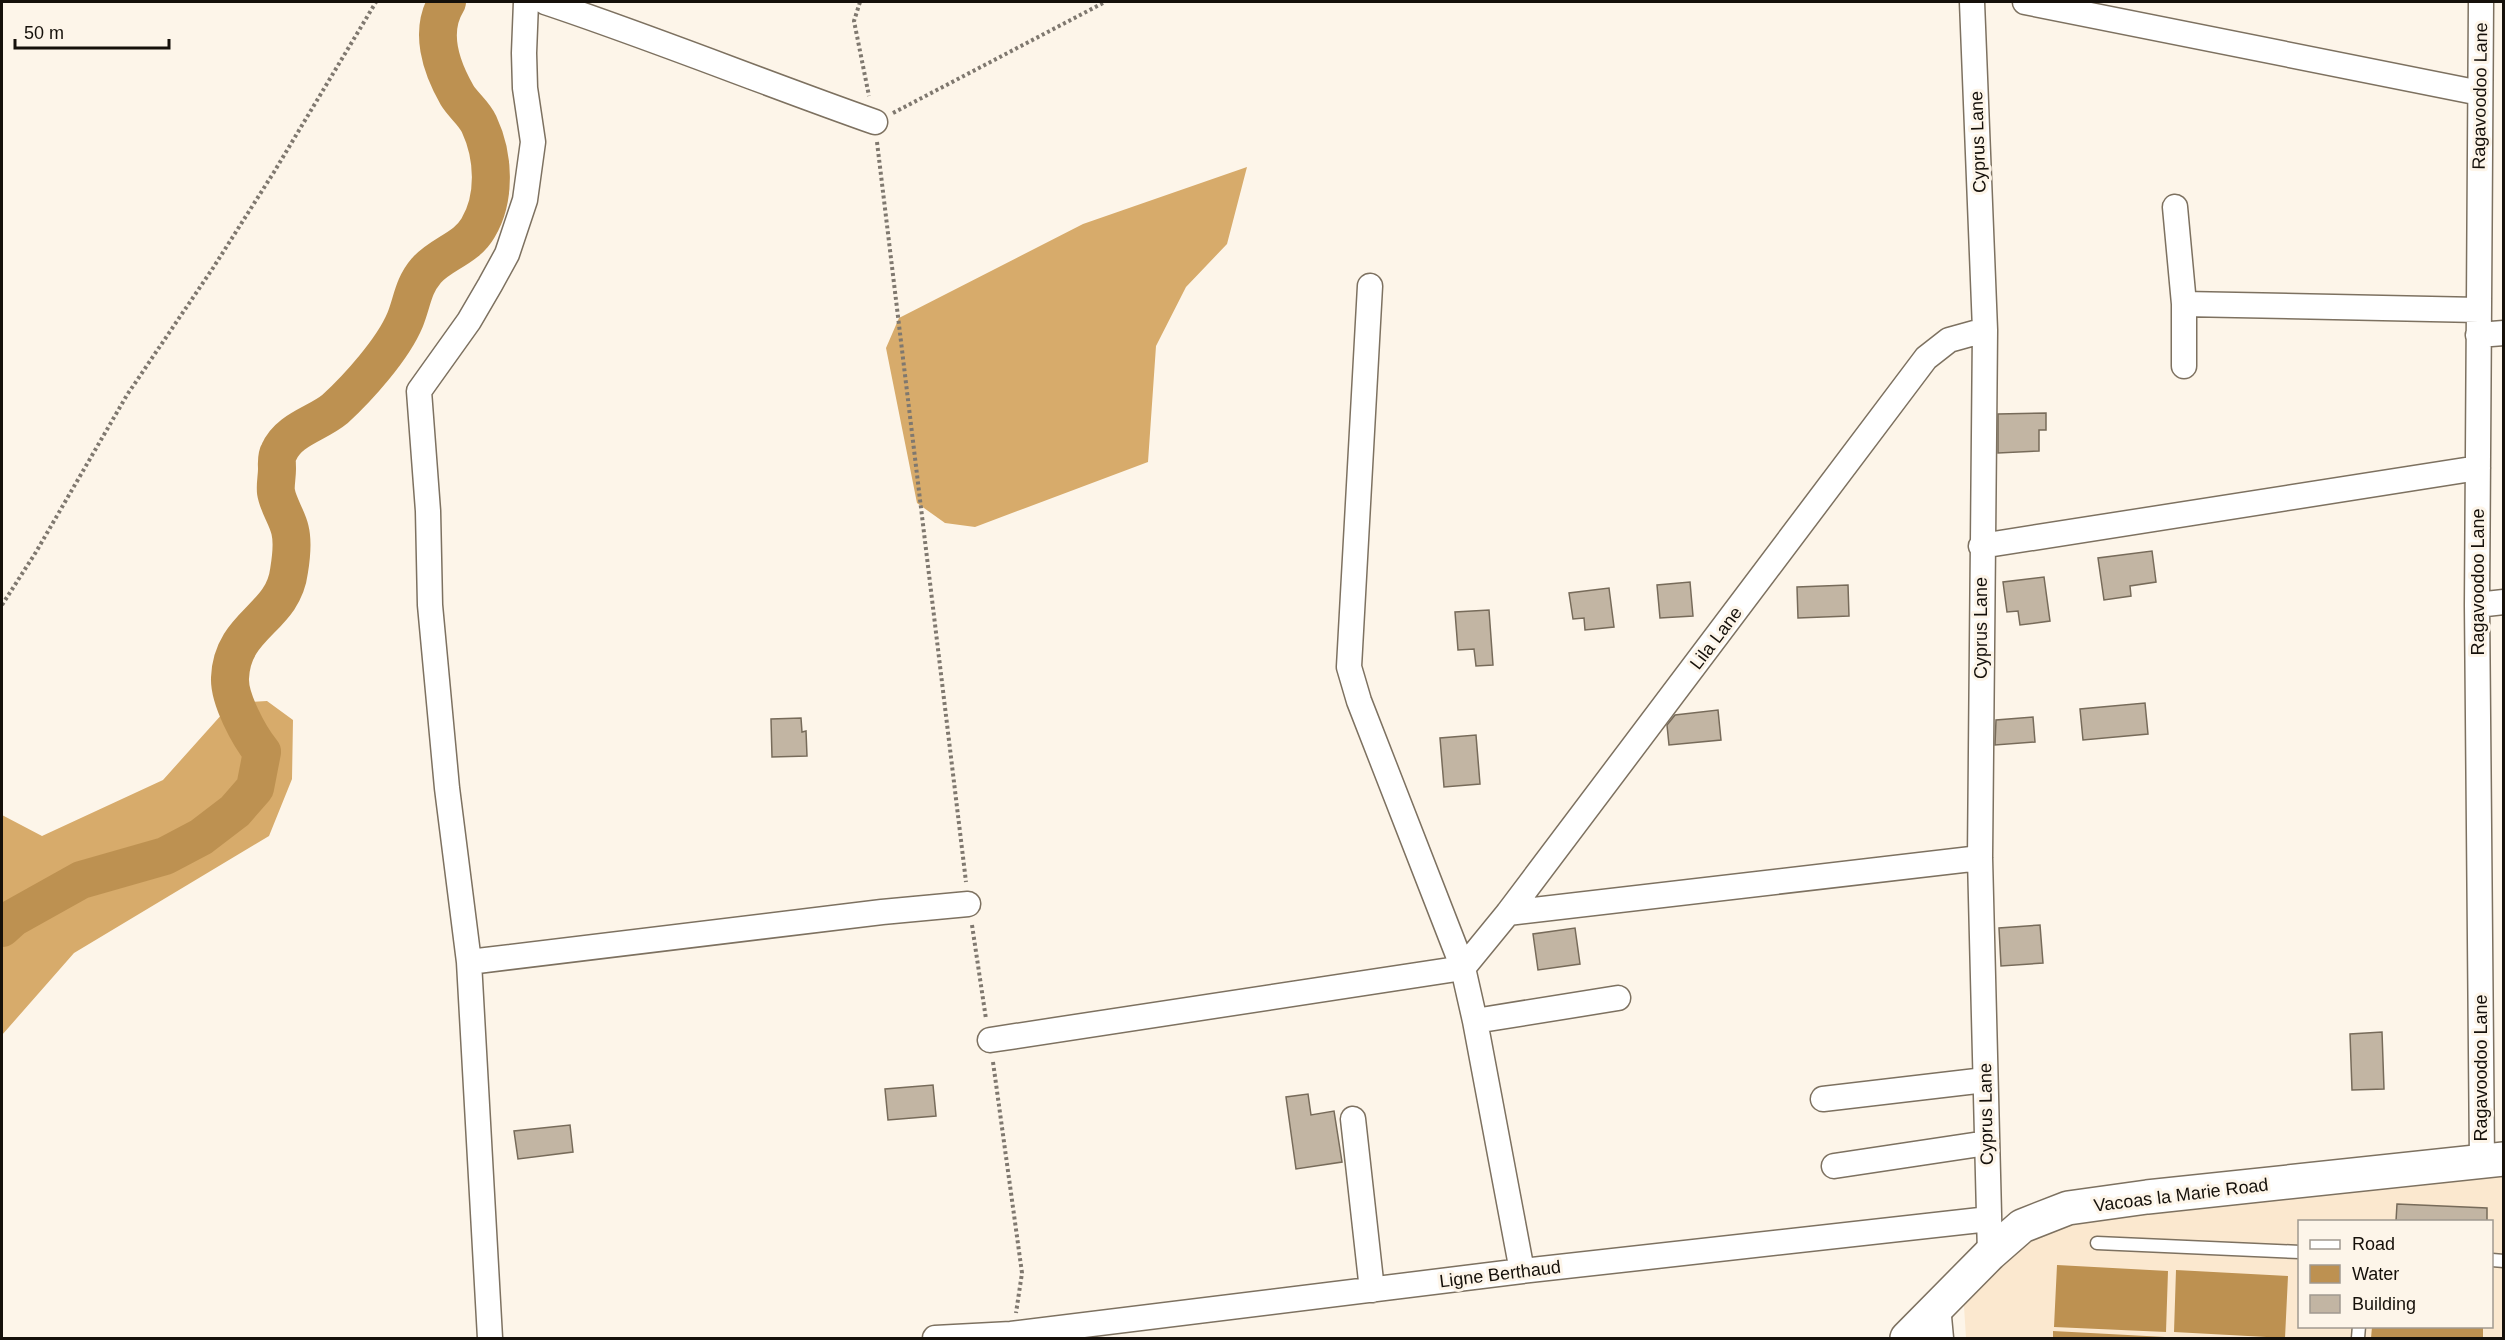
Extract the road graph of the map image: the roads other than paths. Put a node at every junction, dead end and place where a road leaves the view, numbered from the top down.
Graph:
1 (526, 2) edge
2 (545, 2) edge
3 (1972, 2) edge
4 (2025, 2) edge
5 (2481, 2) edge
6 (2480, 93) junction
7 (875, 122) road end
8 (2175, 207) dead end
9 (1370, 286) dead end
10 (2184, 304) junction
11 (2479, 310) junction
12 (1985, 330) junction
13 (2504, 333) edge
14 (2478, 335) junction
15 (2184, 366) dead end
16 (2478, 468) junction
17 (1981, 546) junction
18 (2504, 602) edge
19 (2477, 605) junction
20 (1980, 858) junction
21 (968, 904) road end
22 (1508, 913) junction
23 (469, 962) junction
24 (1462, 968) junction
25 (1618, 998) dead end
26 (1475, 1021) junction
27 (990, 1040) road end
28 (1985, 1080) junction
29 (1823, 1099) dead end
30 (1353, 1119) dead end
31 (1987, 1143) junction
32 (2493, 1160) edge
33 (1834, 1166) dead end
34 (1989, 1219) junction
35 (2097, 1242) dead end
36 (2298, 1252) edge
37 (1990, 1254) junction
38 (1522, 1271) junction
39 (1372, 1290) junction
40 (1938, 1306) junction
41 (1011, 1336) edge
42 (490, 1338) edge
43 (935, 1338) edge
44 (1907, 1338) edge
45 (1941, 1338) edge

1 - 23 street
2 - 7 street
3 - 12 street, Cyprus Lane
4 - 6 street
5 - 6 street, Ragavoodoo Lane
6 - 11 street, Ragavoodoo Lane
8 - 10 street
9 - 24 street
10 - 11 street
10 - 15 street
11 - 14 street, Ragavoodoo Lane
12 - 17 street, Cyprus Lane
12 - 22 street, Lila Lane
13 - 14 street
14 - 16 street, Ragavoodoo Lane
16 - 17 street
16 - 19 street, Ragavoodoo Lane
17 - 20 street, Cyprus Lane
18 - 19 street
19 - 32 street, Ragavoodoo Lane
20 - 22 street
20 - 28 street, Cyprus Lane
21 - 23 street
22 - 24 street, Lila Lane
23 - 42 street
24 - 26 street
24 - 27 street
25 - 26 street
26 - 38 street
28 - 29 street
28 - 31 street, Cyprus Lane
30 - 39 street
31 - 33 street
31 - 34 street, Cyprus Lane
32 - 37 main road, Vacoas la Marie Road
34 - 37 street, Cyprus Lane
34 - 38 street, Ligne Berthaud
35 - 36 lane
37 - 40 main road, Vacoas la Marie Road
38 - 39 street, Ligne Berthaud
39 - 41 street, Ligne Berthaud
40 - 44 main road, Vacoas la Marie Road
40 - 45 street
41 - 43 street, Ligne Berthaud

